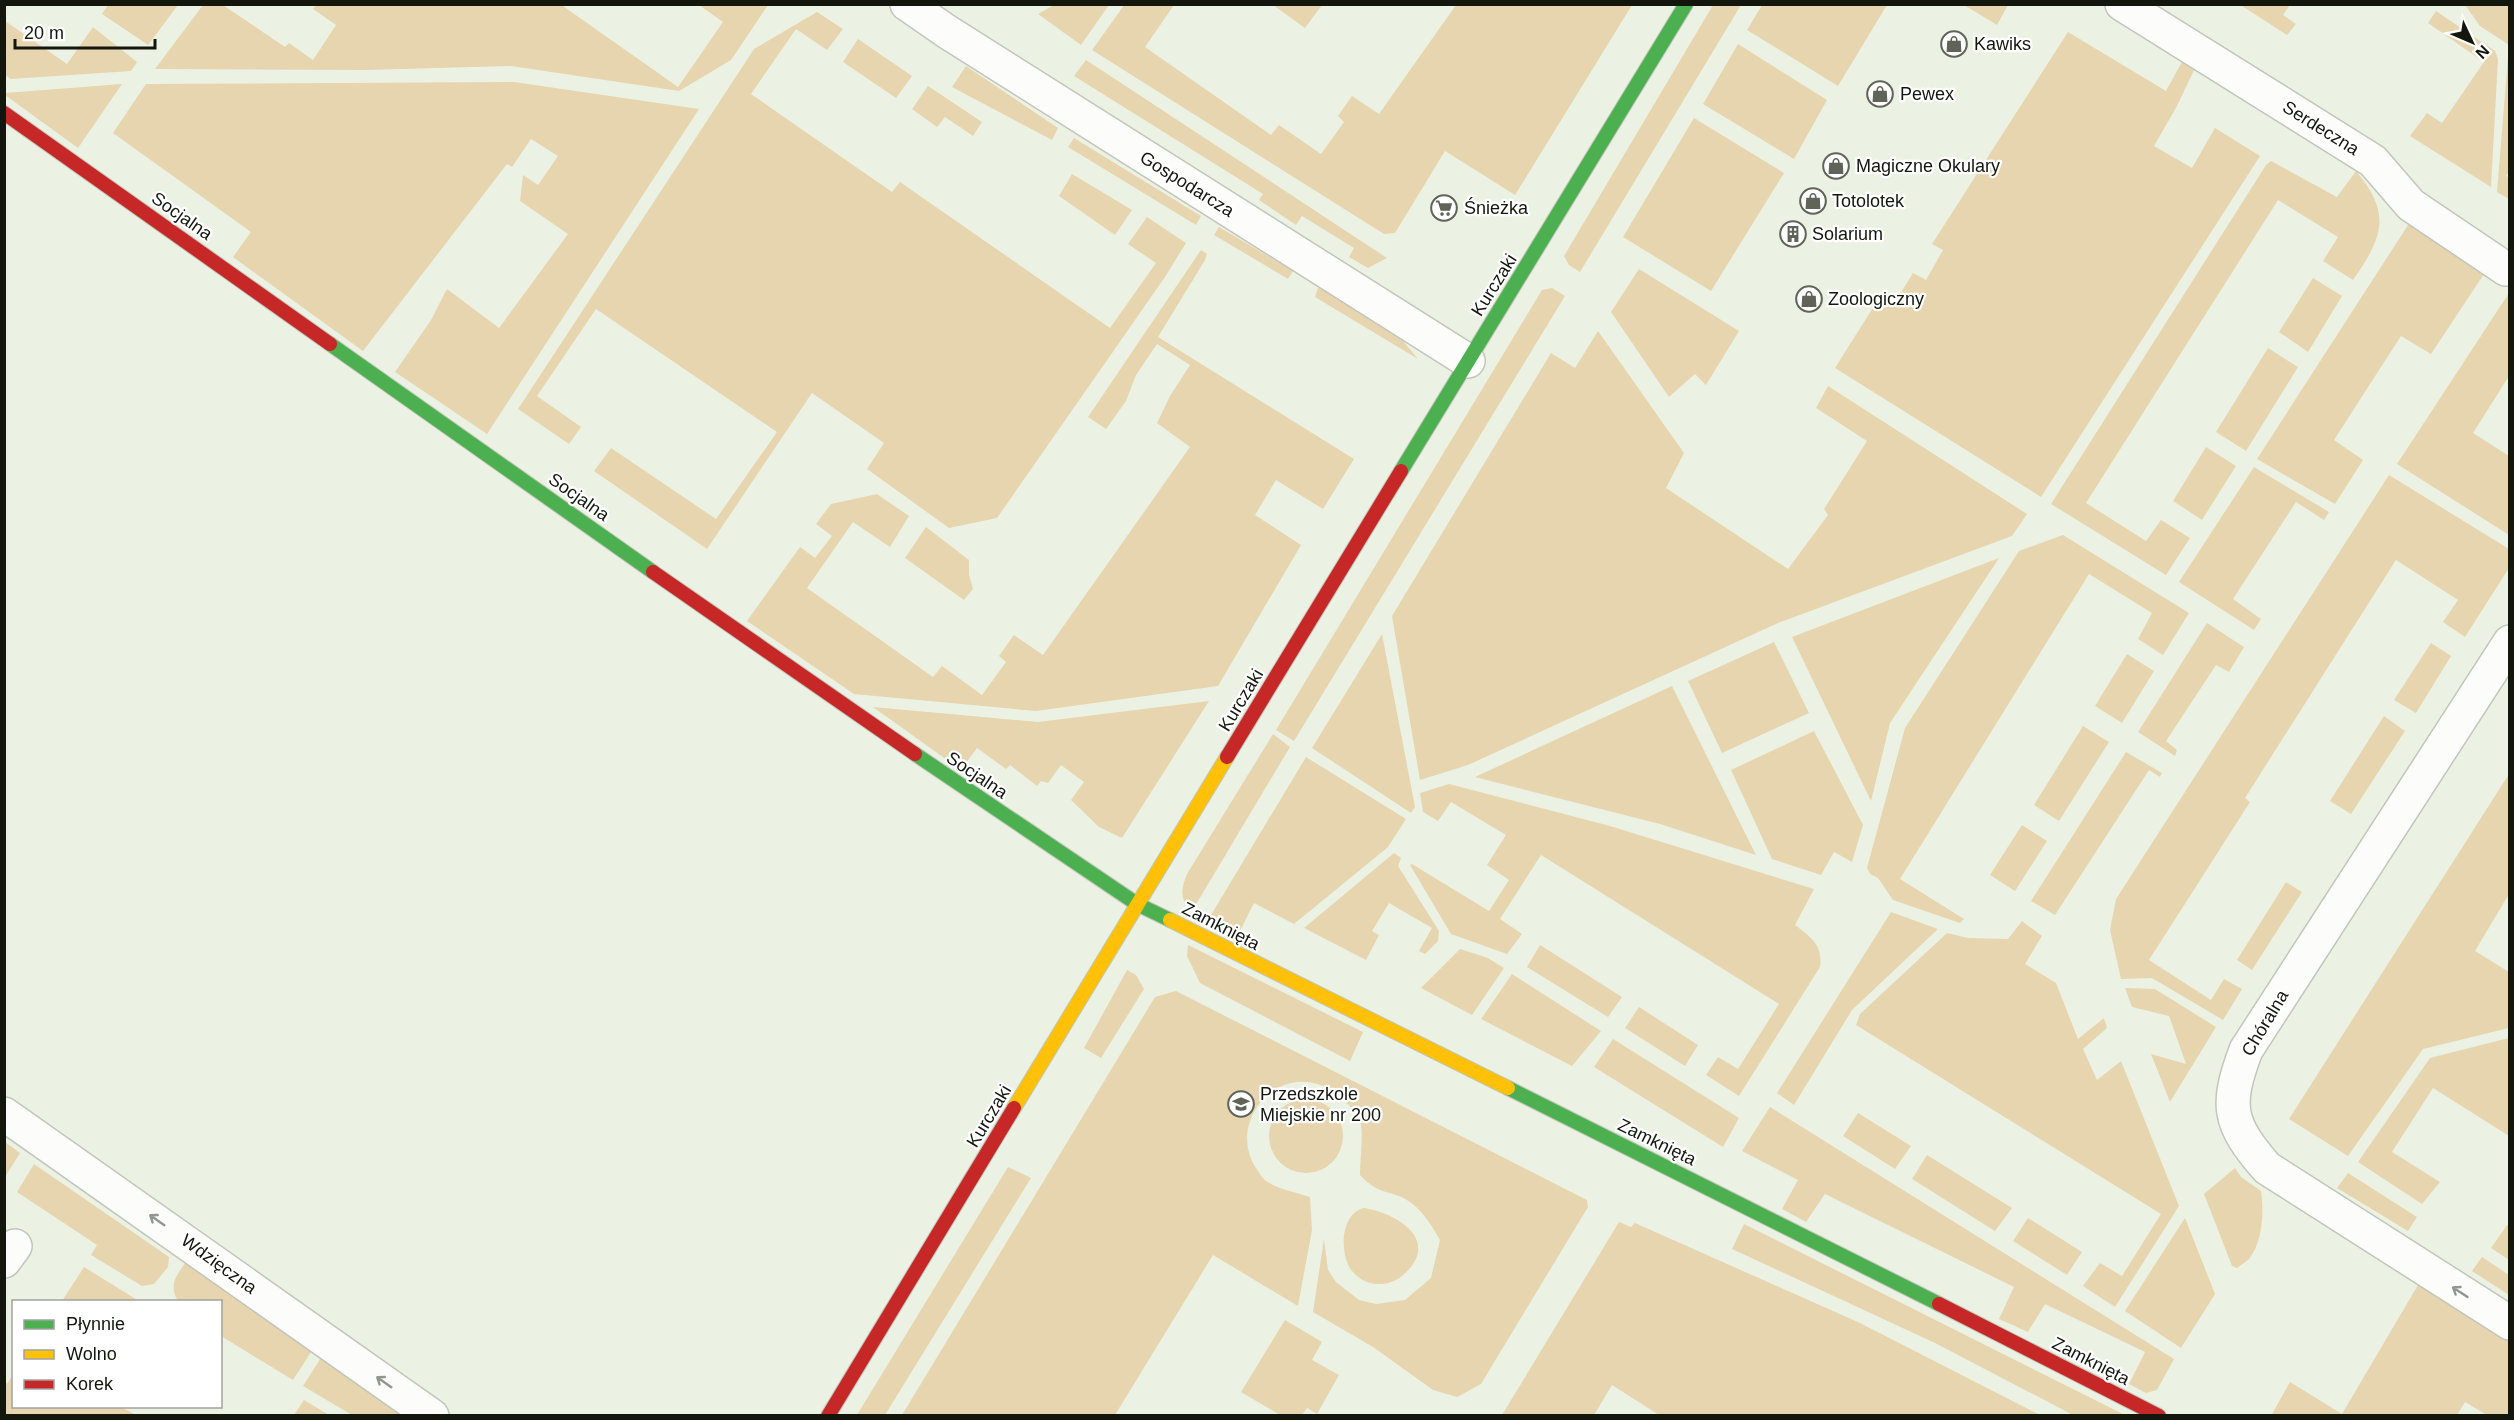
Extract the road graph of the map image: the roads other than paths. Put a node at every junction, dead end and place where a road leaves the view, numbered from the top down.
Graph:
1 (907, 4) edge
2 (1686, 4) edge
3 (2122, 4) edge
4 (4, 113) edge
5 (2506, 269) dead end
6 (1468, 361) junction
7 (2510, 642) edge
8 (1137, 904) junction
9 (4, 1113) edge
10 (2510, 1323) edge
11 (432, 1416) edge
12 (828, 1416) edge
13 (2159, 1416) edge

1 - 6 street, Gospodarcza
2 - 6 street, Kurczaki
3 - 5 street, Serdeczna
4 - 8 street, Socjalna
6 - 8 street, Kurczaki
10 -> 7 street, Chóralna
8 - 12 street, Kurczaki
8 - 13 street, Zamknięta
11 -> 9 street, Wdzięczna

